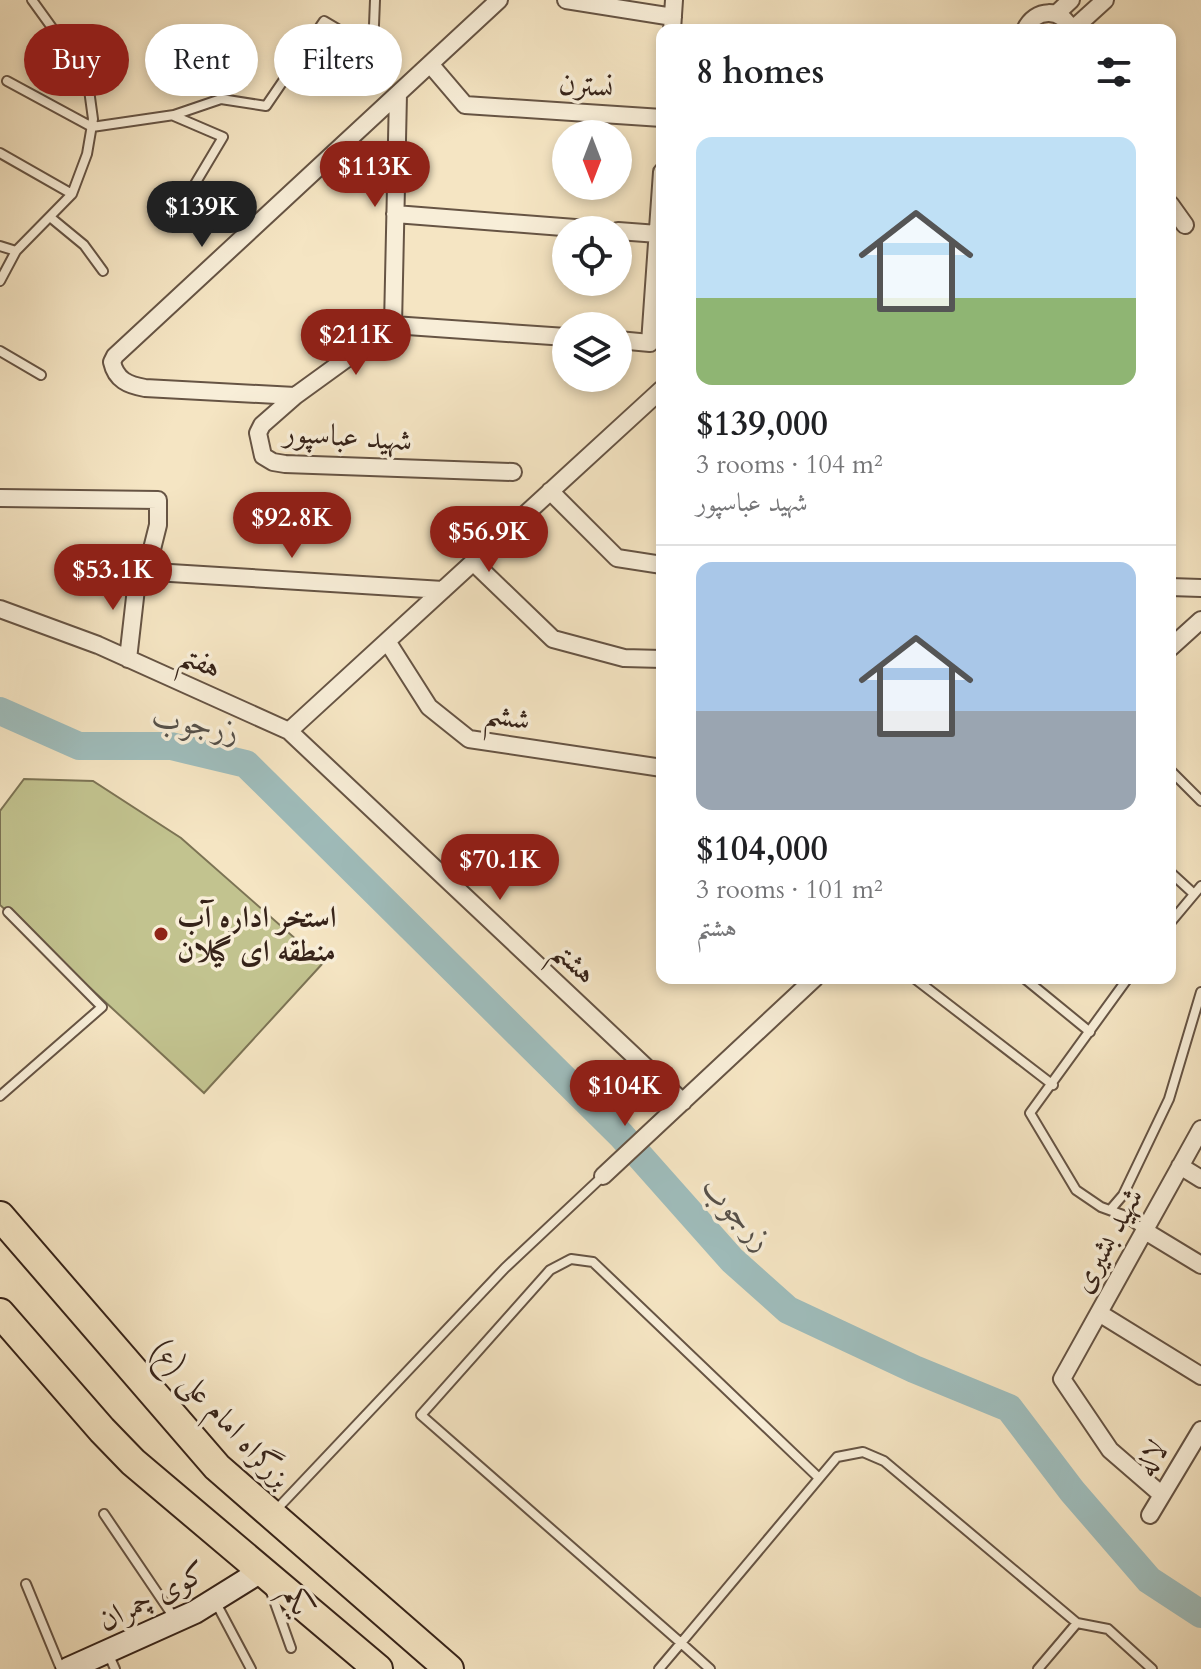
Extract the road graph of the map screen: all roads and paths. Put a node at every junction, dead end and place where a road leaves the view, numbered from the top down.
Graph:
1 (32, 0) edge
2 (375, 0) edge
3 (499, 0) edge
4 (566, 0) edge
5 (1071, 0) edge
6 (1105, 0) edge
7 (1056, 14) junction
8 (673, 16) edge
9 (1029, 24) edge
10 (1069, 24) edge
11 (1079, 24) edge
12 (430, 64) junction
13 (7, 81) dead end
14 (402, 90) edge
15 (396, 96) edge
16 (398, 96) edge
17 (174, 115) junction
18 (656, 118) edge
19 (92, 127) junction
20 (0, 153) edge
21 (72, 194) junction
22 (189, 194) dead end
23 (1176, 212) edge
24 (395, 214) junction
25 (50, 217) junction
26 (1185, 225) dead end
27 (552, 226) edge
28 (632, 232) edge
29 (656, 234) edge
30 (0, 246) edge
31 (16, 251) junction
32 (656, 261) edge
33 (103, 271) dead end
34 (0, 281) edge
35 (393, 325) junction
36 (552, 336) edge
37 (632, 341) edge
38 (0, 351) edge
39 (41, 375) dead end
40 (656, 394) edge
41 (295, 396) junction
42 (513, 472) dead end
43 (550, 491) junction
44 (0, 498) edge
45 (473, 562) junction
46 (656, 564) edge
47 (138, 571) junction
48 (1176, 587) edge
49 (1201, 588) edge
50 (443, 590) junction
51 (0, 609) edge
52 (1201, 620) edge
53 (387, 641) junction
54 (1176, 643) edge
55 (128, 659) junction
56 (656, 659) edge
57 (289, 731) junction
58 (656, 767) edge
59 (1176, 776) edge
60 (1201, 801) edge
61 (1176, 878) edge
62 (1201, 886) edge
63 (1194, 894) junction
64 (8, 912) dead end
65 (1176, 916) edge
66 (809, 984) edge
67 (922, 984) edge
68 (1031, 984) edge
69 (1124, 984) edge
70 (1201, 992) edge
71 (1090, 1032) junction
72 (1053, 1085) junction
73 (0, 1096) edge
74 (679, 1106) junction
75 (1201, 1129) edge
76 (1180, 1166) junction
77 (603, 1176) joint
78 (1201, 1179) edge
79 (1111, 1209) junction
80 (0, 1216) edge
81 (1145, 1231) junction
82 (1201, 1265) edge
83 (1099, 1313) junction
84 (1, 1321) edge
85 (1201, 1376) edge
86 (1201, 1430) edge
87 (819, 1478) junction
88 (1162, 1495) junction
89 (104, 1514) dead end
90 (1150, 1515) dead end
91 (270, 1516) junction
92 (261, 1571) junction
93 (26, 1584) dead end
94 (214, 1600) junction
95 (176, 1621) junction
96 (1077, 1623) junction
97 (681, 1643) junction
98 (291, 1648) dead end
99 (111, 1661) edge
100 (71, 1668) edge
101 (251, 1669) edge
102 (378, 1669) edge
103 (449, 1669) edge
104 (659, 1669) edge
105 (710, 1669) edge
106 (1038, 1669) edge
107 (1152, 1669) edge

1 - 19 lane
2 - 17 lane
3 - 12 street, شهید عباسپور
4 - 8 street
5 - 7 street
6 - 11 street
7 - 9 street
7 - 10 street
12 - 14 street, شهید عباسپور
12 - 18 street, نسترن
13 - 19 lane
15 - 41 street, شهید عباسپور
16 - 24 street
17 - 19 lane
17 - 22 lane
19 - 21 lane
20 - 21 lane
21 - 25 lane
23 - 26 street
24 - 27 street
24 - 35 street
25 - 31 lane
25 - 33 lane
28 - 29 street
30 - 31 lane
31 - 34 lane
32 - 37 street
35 - 36 street
35 - 41 street
38 - 39 lane
40 - 43 street
41 - 42 street, شهید عباسپور
43 - 45 street
43 - 46 street
44 - 47 street
45 - 50 street
45 - 56 street
47 - 50 street
47 - 55 street
48 - 49 street
50 - 53 street
51 - 55 street, هفتم
52 - 54 street
53 - 57 street
53 - 58 street, ششم
55 - 57 street, هفتم
57 - 74 street, هشتم
59 - 60 lane
61 - 63 lane
62 - 63 lane
63 - 65 lane
64 - 73 lane
66 - 74 street
67 - 72 lane
68 - 71 lane
69 - 71 lane
70 - 79 lane
71 - 72 lane
72 - 79 lane
74 - 77 street
75 - 76 street, شهید بشیری
76 - 78 street
76 - 81 street, شهید بشیری
77 - 91 lane
79 - 81 lane
80 - 91 highway, بزرگراه امام علی (ع)
81 - 82 street
81 - 83 street, شهید بشیری
83 - 85 street
83 - 88 street, شهید بشیری
84 - 92 highway
86 - 88 street, لاله
87 - 96 lane
87 - 97 lane
87 - 97 lane
88 - 90 street, لاله
89 - 95 lane
91 - 103 highway, بزرگراه امام علی (ع)
92 - 94 street, کوی چمران
92 - 98 lane, یکم
92 - 102 highway
93 - 100 lane
94 - 95 street, کوی چمران
94 - 101 lane
95 - 99 street, کوی چمران
96 - 106 lane
96 - 107 lane
97 - 104 lane
97 - 105 lane
99 - 100 street, کوی چمران

